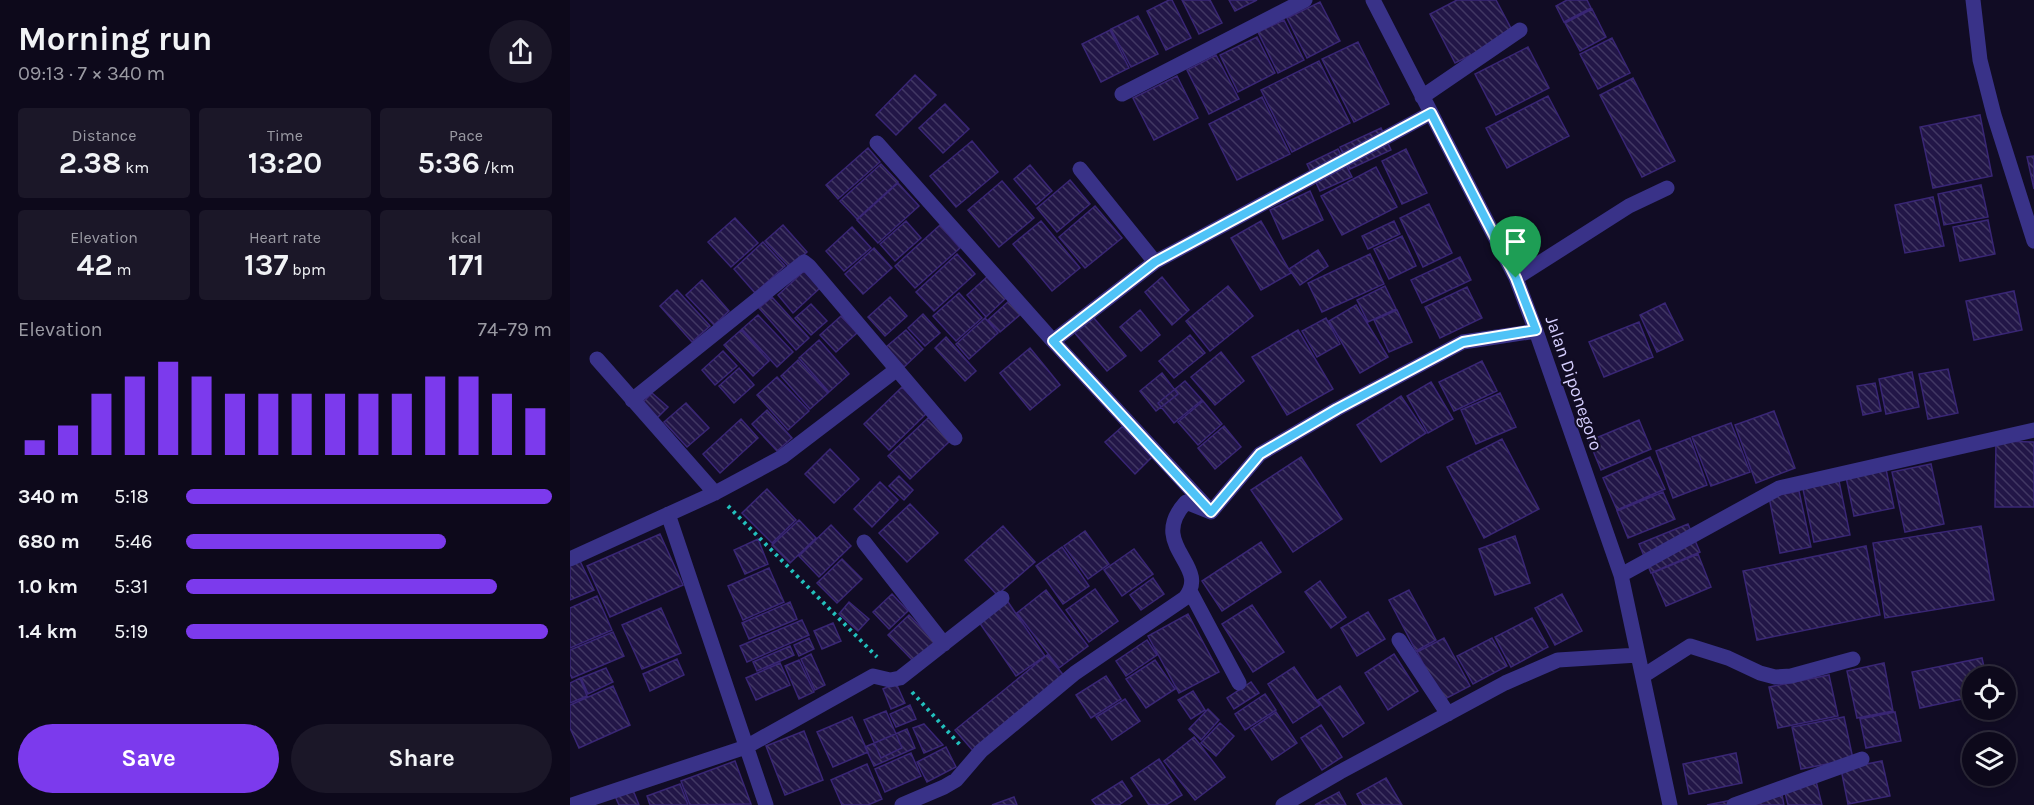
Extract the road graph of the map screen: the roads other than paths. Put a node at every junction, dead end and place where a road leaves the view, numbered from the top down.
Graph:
1 (1305, 0) edge
2 (1373, 0) edge
3 (1973, 0) edge
4 (1520, 30) dead end
5 (1122, 94) dead end
6 (1422, 97) junction
7 (1431, 113) junction
8 (877, 143) dead end
9 (1080, 169) dead end
10 (1667, 188) dead end
11 (2034, 241) edge
12 (1155, 262) junction
13 (1516, 278) junction
14 (1536, 330) junction
15 (1053, 341) junction
16 (597, 359) dead end
17 (896, 370) junction
18 (632, 400) junction
19 (2034, 430) edge
20 (955, 438) dead end
21 (715, 493) junction
22 (1211, 512) junction
23 (668, 514) junction
24 (864, 542) dead end
25 (570, 559) edge
26 (1621, 574) junction
27 (1190, 591) junction
28 (1002, 598) dead end
29 (1399, 640) dead end
30 (944, 644) junction
31 (1638, 655) junction
32 (1854, 659) dead end
33 (1643, 676) junction
34 (1239, 683) dead end
35 (1448, 714) junction
36 (746, 747) junction
37 (1862, 759) dead end
38 (572, 805) edge
39 (766, 805) edge
40 (902, 805) edge
41 (1283, 805) edge
42 (1670, 805) edge
43 (1734, 805) edge

1 - 5 street
2 - 6 street, Jalan Diponegoro
3 - 11 street
4 - 6 street
6 - 7 street, Jalan Diponegoro
7 - 12 street
7 - 13 street, Jalan Diponegoro
8 - 15 street
9 - 12 street
10 - 13 street
12 - 15 street
13 - 14 street, Jalan Diponegoro
14 - 22 street
14 - 26 street, Jalan Diponegoro
15 - 22 street
16 - 18 street
17 - 18 street
17 - 20 street
17 - 21 street
18 - 21 street
19 - 26 street
21 - 23 street
22 - 27 street
23 - 25 street
23 - 36 street
24 - 30 street
26 - 31 street, Jalan Diponegoro
27 - 34 street
27 - 40 street
28 - 30 street
29 - 35 street
30 - 36 street
31 - 33 street, Jalan Diponegoro
31 - 35 street
32 - 33 street
33 - 42 street, Jalan Diponegoro
35 - 41 street
36 - 38 street
36 - 39 street
37 - 43 street

